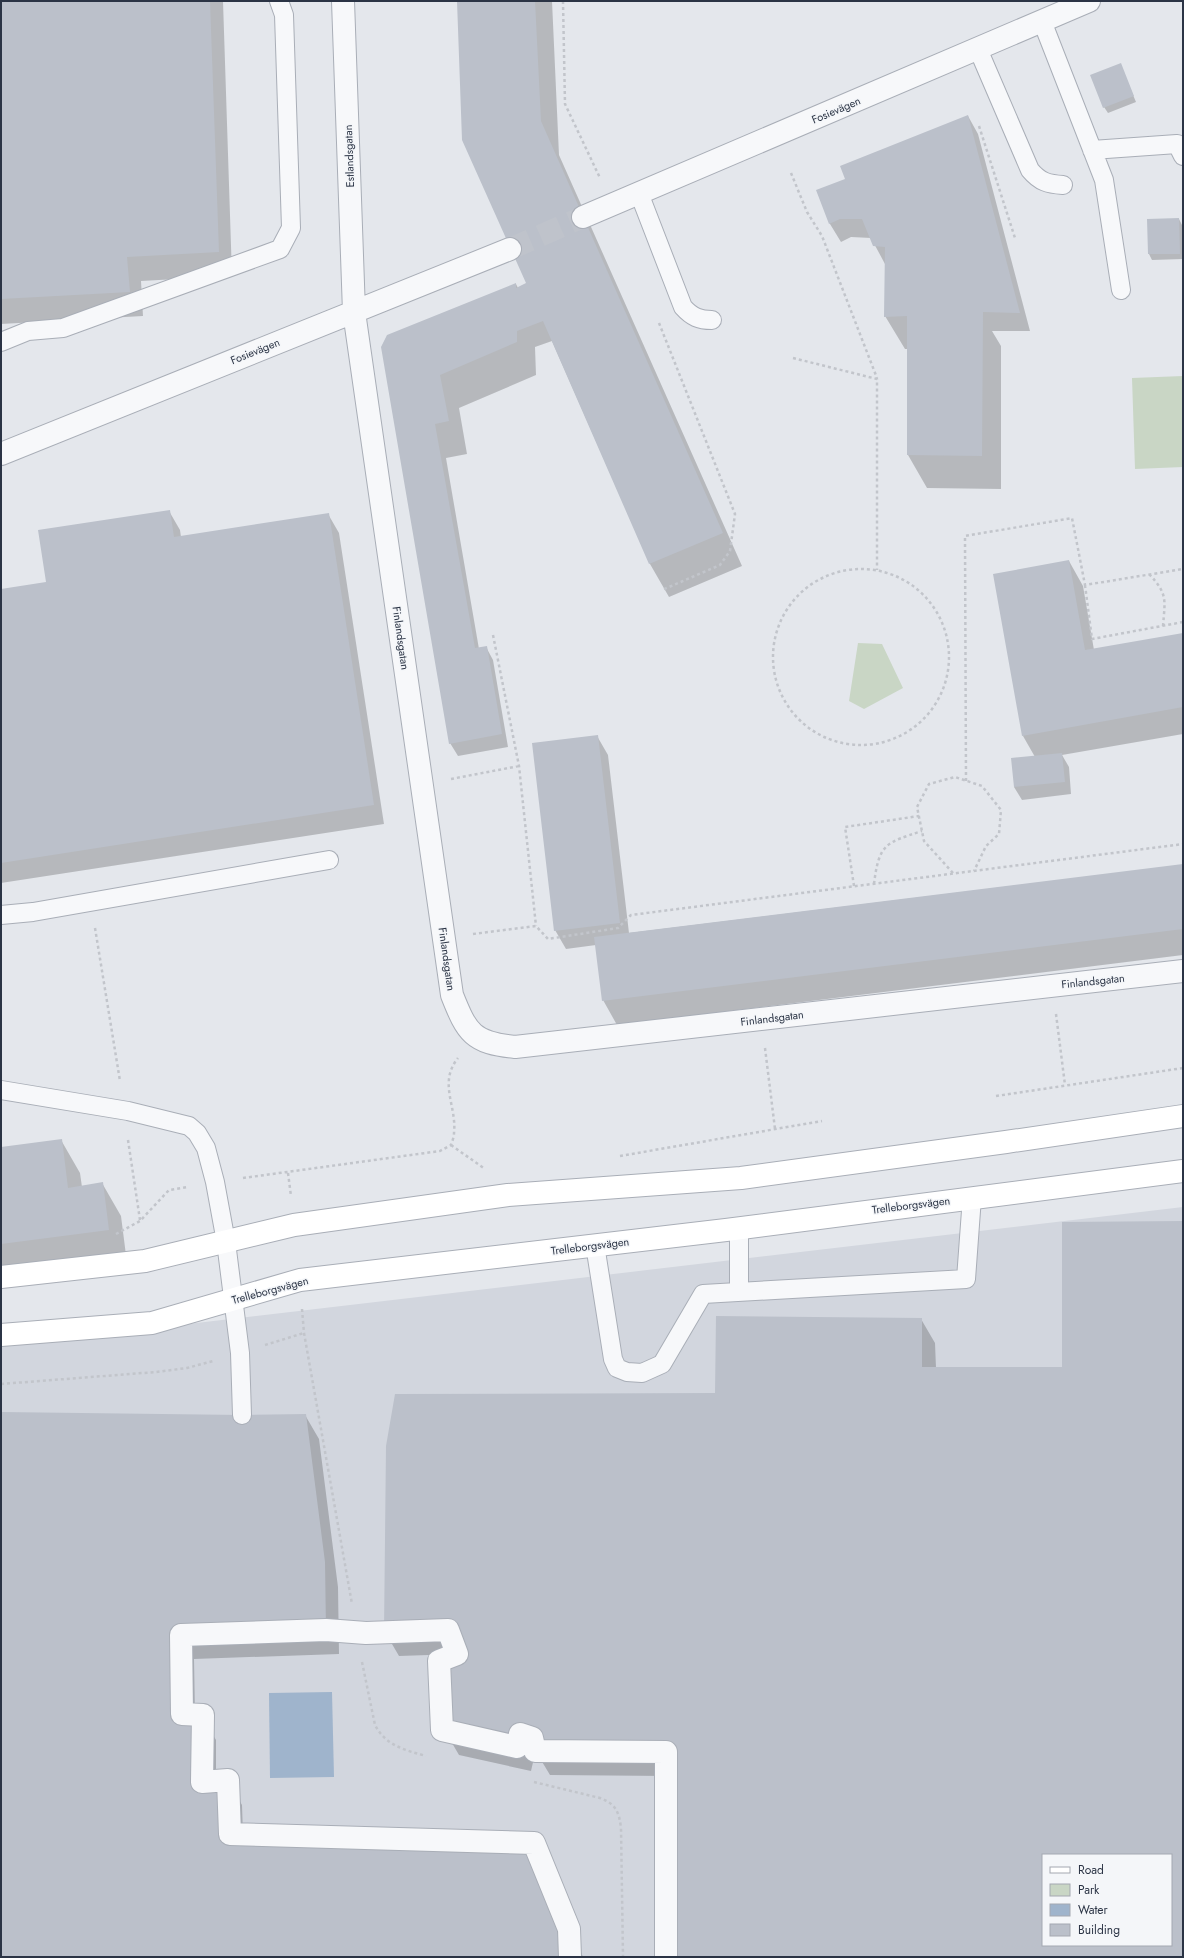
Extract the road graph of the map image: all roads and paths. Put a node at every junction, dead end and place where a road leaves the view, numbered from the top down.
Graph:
1 (279, 1) edge
2 (343, 1) edge
3 (563, 1) edge
4 (1089, 1) edge
5 (1042, 21) junction
6 (978, 49) junction
7 (978, 122) dead end
8 (1092, 150) junction
9 (1183, 156) edge
10 (791, 173) dead end
11 (1063, 185) dead end
12 (639, 193) junction
13 (613, 204) junction
14 (583, 217) tunnel mouth
15 (1015, 238) dead end
16 (510, 249) tunnel mouth
17 (1121, 290) dead end
18 (354, 312) junction
19 (712, 320) dead end
20 (659, 322) dead end
21 (1, 342) edge
22 (793, 358) dead end
23 (877, 379) junction
24 (1, 454) edge
25 (1183, 568) edge
26 (876, 570) junction
27 (1149, 574) junction
28 (1085, 585) junction
29 (662, 590) dead end
30 (1183, 622) edge
31 (1163, 626) junction
32 (493, 635) dead end
33 (519, 766) junction
34 (966, 781) junction
35 (422, 785) junction
36 (919, 816) junction
37 (922, 831) junction
38 (1183, 844) edge
39 (329, 860) dead end
40 (974, 871) junction
41 (954, 874) junction
42 (874, 884) junction
43 (854, 886) junction
44 (91, 902) junction
45 (1, 916) edge
46 (536, 926) junction
47 (444, 938) junction
48 (1183, 971) edge
49 (1053, 986) junction
50 (761, 1019) junction
51 (475, 1037) junction
52 (1183, 1068) edge
53 (1065, 1085) junction
54 (1, 1090) edge
55 (996, 1096) dead end
56 (125, 1111) junction
57 (1183, 1116) edge
58 (822, 1121) dead end
59 (775, 1129) junction
60 (451, 1145) junction
61 (613, 1157) dead end
62 (1183, 1171) edge
63 (490, 1172) dead end
64 (215, 1182) junction
65 (972, 1197) junction
66 (140, 1220) junction
67 (738, 1228) junction
68 (109, 1237) dead end
69 (226, 1242) junction
70 (595, 1245) junction
71 (1, 1277) edge
72 (739, 1292) junction
73 (234, 1299) junction
74 (304, 1333) dead end
75 (1, 1335) edge
76 (240, 1353) junction
77 (1, 1384) edge
78 (242, 1415) dead end
79 (570, 1957) edge
80 (666, 1957) edge

1 - 21 lane
2 - 18 street, Estlandsgatan
3 - 13 path
4 - 5 street, Fosievägen
5 - 6 street, Fosievägen
5 - 8 lane
6 - 11 lane
6 - 12 street, Fosievägen
7 - 15 path
8 - 9 lane
8 - 17 lane
10 - 23 path
12 - 13 street, Fosievägen
12 - 19 lane
13 - 14 street, Fosievägen
16 - 18 street, Fosievägen
18 - 24 street, Fosievägen
18 - 35 street, Finlandsgatan
20 - 29 path
22 - 23 path
23 - 26 path
25 - 27 path
26 - 26 path
27 - 28 path
27 - 31 path
28 - 31 path
28 - 34 path
30 - 31 path
32 - 33 path
33 - 35 path
33 - 46 path
34 - 36 path
34 - 40 path
35 - 47 street, Finlandsgatan
36 - 37 path
36 - 43 path
37 - 41 path
37 - 42 path
38 - 40 path
39 - 44 lane
40 - 41 path
41 - 42 path
42 - 43 path
43 - 46 path
44 - 45 lane
44 - 56 path
46 - 47 path
47 - 51 street, Finlandsgatan
48 - 49 street, Finlandsgatan
49 - 50 street, Finlandsgatan
49 - 53 path
50 - 51 street, Finlandsgatan
50 - 59 path
51 - 60 path
52 - 53 path
53 - 55 path
54 - 56 lane
56 - 64 lane
56 - 66 path
57 - 69 main road
58 - 59 path
59 - 61 path
60 - 63 path
60 - 64 path
62 - 65 main road, Trelleborgsvägen
64 - 66 path
64 - 69 lane
65 - 67 main road, Trelleborgsvägen
65 - 72 lane
66 - 68 path
67 - 70 main road, Trelleborgsvägen
67 - 72 lane
69 - 71 main road
69 - 73 lane
70 - 72 lane
70 - 73 main road, Trelleborgsvägen
73 - 75 main road, Trelleborgsvägen
73 - 76 lane
74 - 76 path
76 - 77 path
76 - 78 lane
79 - 80 street

